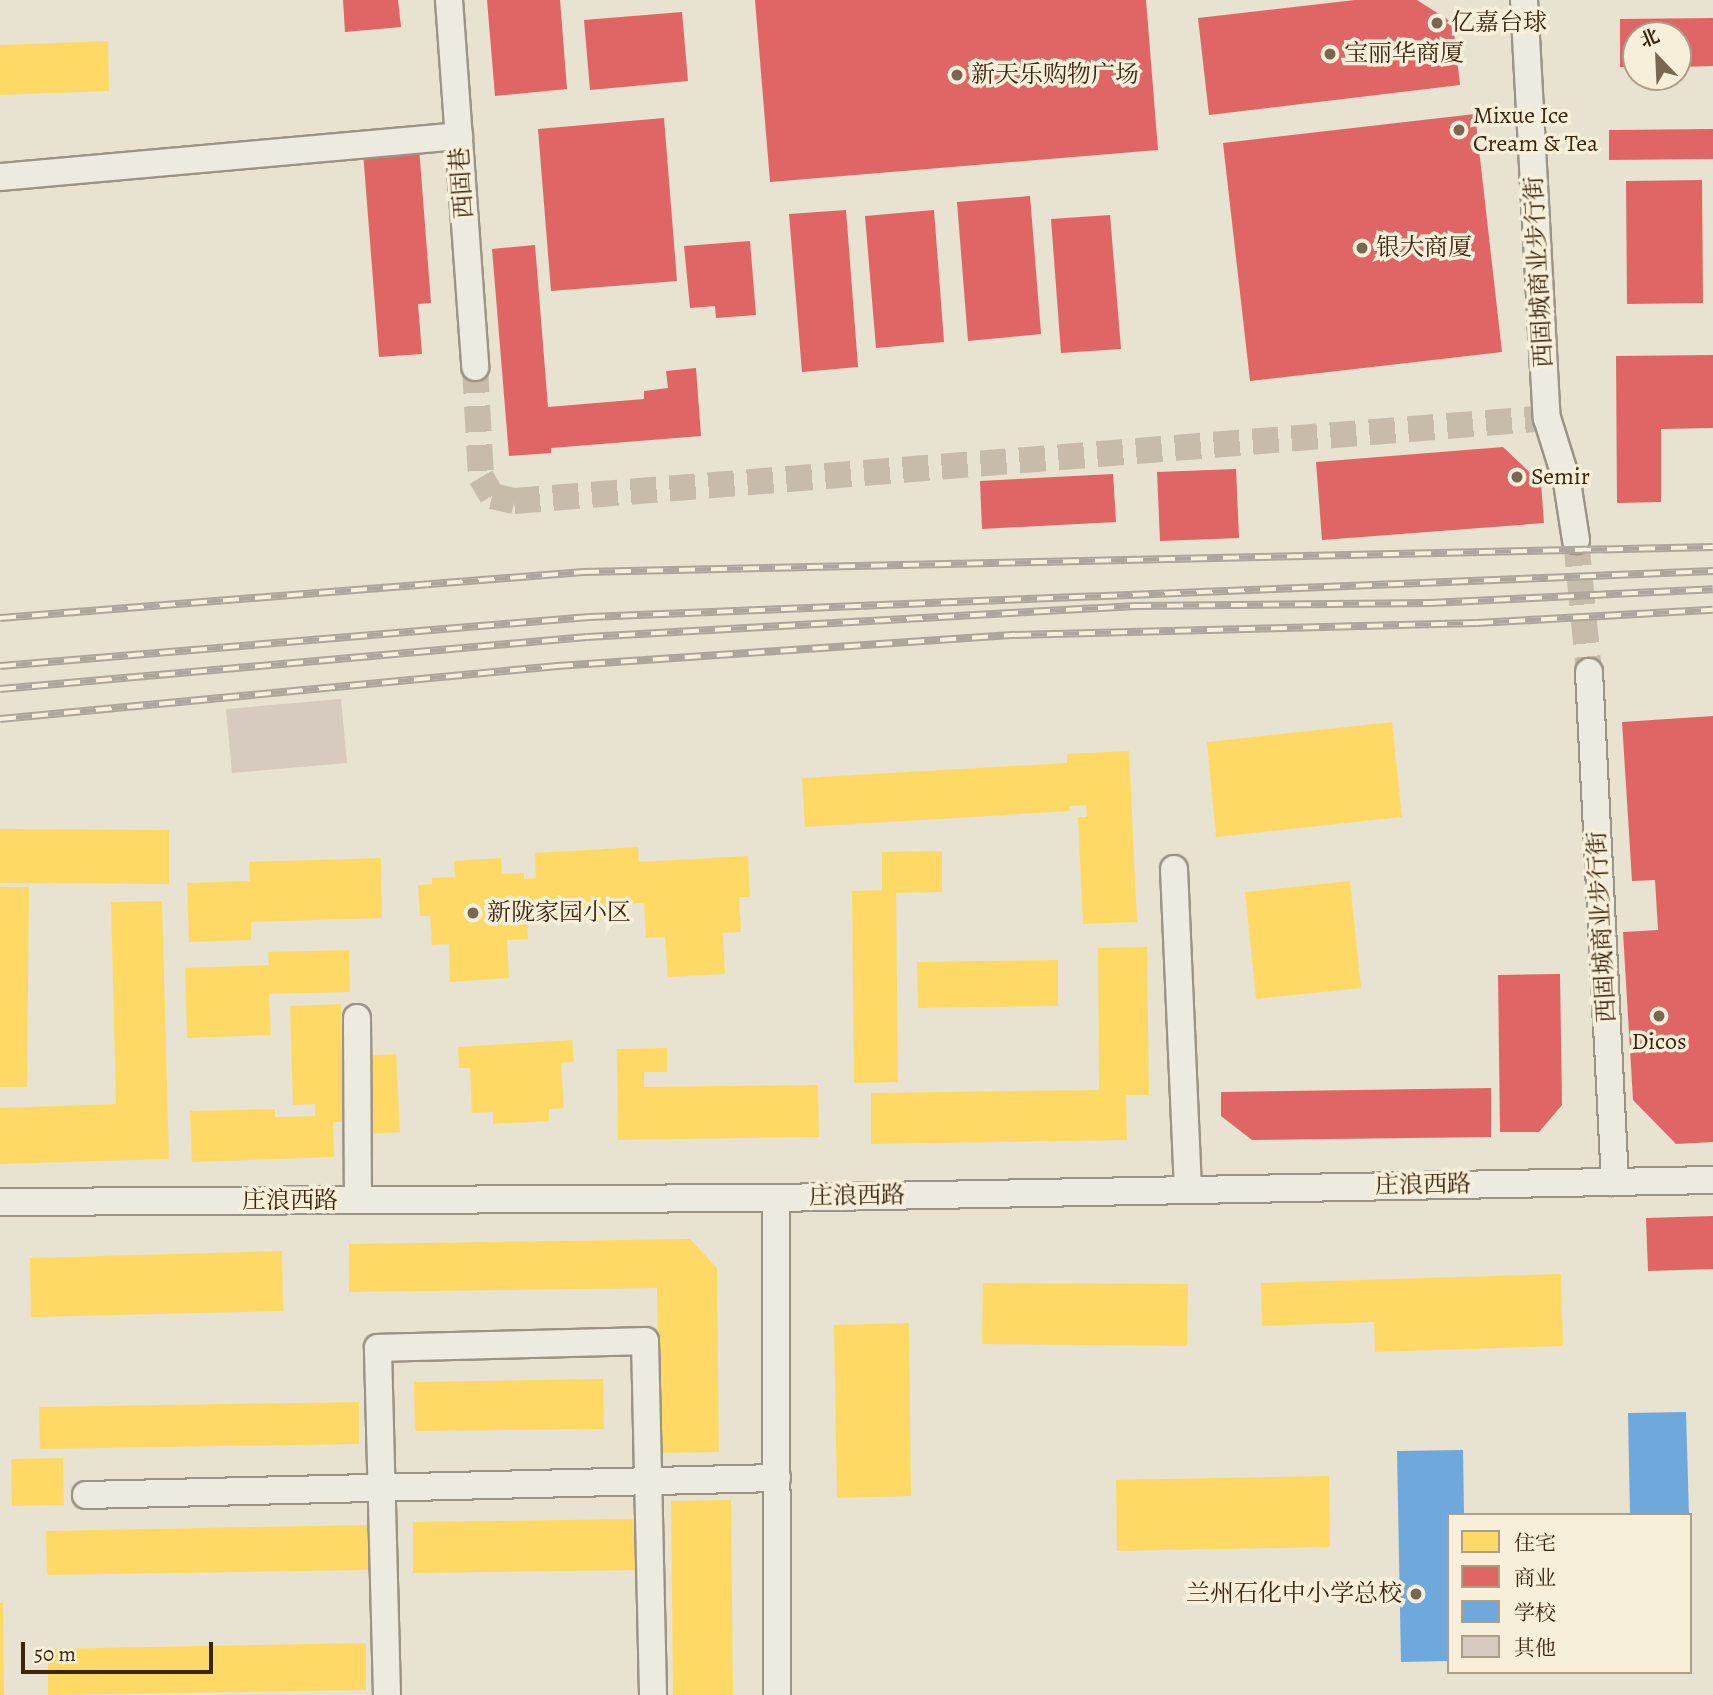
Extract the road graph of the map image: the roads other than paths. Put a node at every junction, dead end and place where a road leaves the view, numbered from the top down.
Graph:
1 (449, 0) edge
2 (1524, 0) edge
3 (459, 136) junction
4 (0, 177) edge
5 (475, 367) tunnel mouth
6 (1576, 540) tunnel mouth
7 (1590, 672) tunnel mouth
8 (1174, 869) dead end
9 (357, 1018) dead end
10 (1713, 1180) edge
11 (1615, 1182) junction
12 (1188, 1190) junction
13 (776, 1198) junction
14 (358, 1200) junction
15 (0, 1202) edge
16 (777, 1478) junction
17 (648, 1481) junction
18 (382, 1487) junction
19 (86, 1495) dead end
20 (387, 1695) edge
21 (653, 1695) edge
22 (777, 1695) edge

1 - 3 street, 西固巷
2 - 6 street, 西固城商业步行街
3 - 4 street
3 - 5 street, 西固巷
7 - 11 street, 西固城商业步行街
8 - 12 street
9 - 14 street
10 - 11 street, 庄浪西路
11 - 12 street, 庄浪西路
12 - 13 street, 庄浪西路
13 - 14 street, 庄浪西路
13 - 16 street
14 - 15 street, 庄浪西路
16 - 17 street
16 - 22 street
17 - 18 street
17 - 18 street
17 - 21 street
18 - 19 street
18 - 20 street

